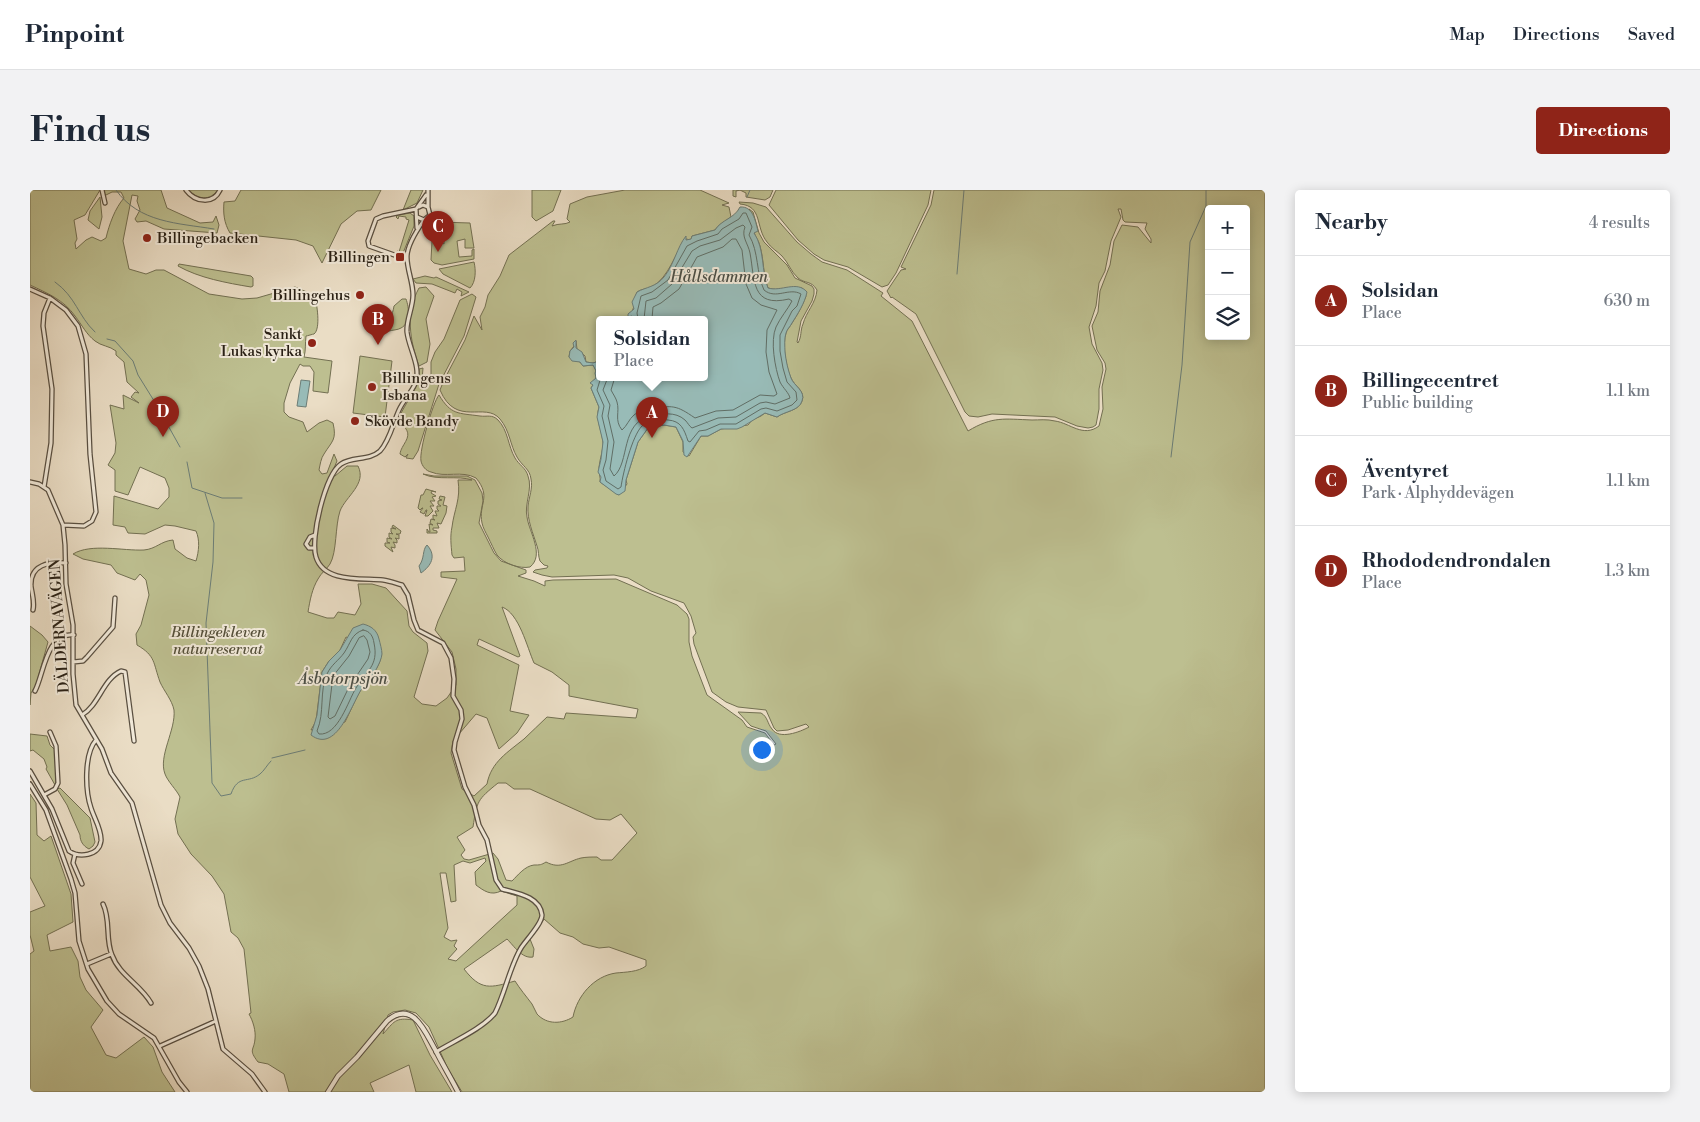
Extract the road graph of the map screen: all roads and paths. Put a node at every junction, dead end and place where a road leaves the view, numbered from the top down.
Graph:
1 (102, 190) edge
2 (186, 190) edge
3 (220, 190) edge
4 (428, 190) edge
5 (426, 195) junction
6 (105, 203) dead end
7 (428, 207) junction
8 (417, 208) junction
9 (417, 217) junction
10 (424, 220) junction
11 (418, 229) junction
12 (407, 258) junction
13 (30, 289) edge
14 (50, 298) junction
15 (30, 482) edge
16 (44, 486) junction
17 (63, 525) junction
18 (315, 535) junction
19 (314, 548) junction
20 (66, 563) junction
21 (115, 598) dead end
22 (33, 610) dead end
23 (74, 635) junction
24 (73, 662) junction
25 (35, 691) dead end
26 (82, 715) junction
27 (50, 732) dead end
28 (96, 740) junction
29 (134, 741) dead end
30 (30, 771) edge
31 (30, 784) edge
32 (44, 795) junction
33 (75, 854) junction
34 (82, 884) dead end
35 (103, 904) dead end
36 (111, 954) junction
37 (86, 964) junction
38 (151, 1004) dead end
39 (216, 1021) junction
40 (160, 1046) junction
41 (436, 1052) junction
42 (186, 1092) edge
43 (265, 1092) edge
44 (328, 1092) edge
45 (458, 1092) edge

1 - 6 street
2 - 3 street
4 - 5 street
5 - 7 street
5 - 8 street
7 - 8 street
7 - 10 street
8 - 9 street
8 - 12 street
9 - 10 street
9 - 11 street
10 - 11 street
11 - 12 street
12 - 18 street
13 - 14 street
14 - 16 street
14 - 17 street
15 - 16 street
16 - 17 street, DÄLDERNAVÄGEN
17 - 20 street, DÄLDERNAVÄGEN
18 - 19 street
18 - 19 street
19 - 41 street
20 - 22 street
20 - 23 street, DÄLDERNAVÄGEN
21 - 24 street
23 - 24 street, DÄLDERNAVÄGEN
23 - 25 street
24 - 26 street, DÄLDERNAVÄGEN
26 - 28 street, DÄLDERNAVÄGEN
26 - 29 street
27 - 32 street
28 - 33 street
28 - 39 street, DÄLDERNAVÄGEN
30 - 32 street
31 - 37 street
32 - 33 street
33 - 34 street
35 - 36 street
36 - 37 street
36 - 38 street
37 - 40 street
39 - 40 street
39 - 43 street, DÄLDERNAVÄGEN
40 - 42 street
41 - 44 street
41 - 45 street

